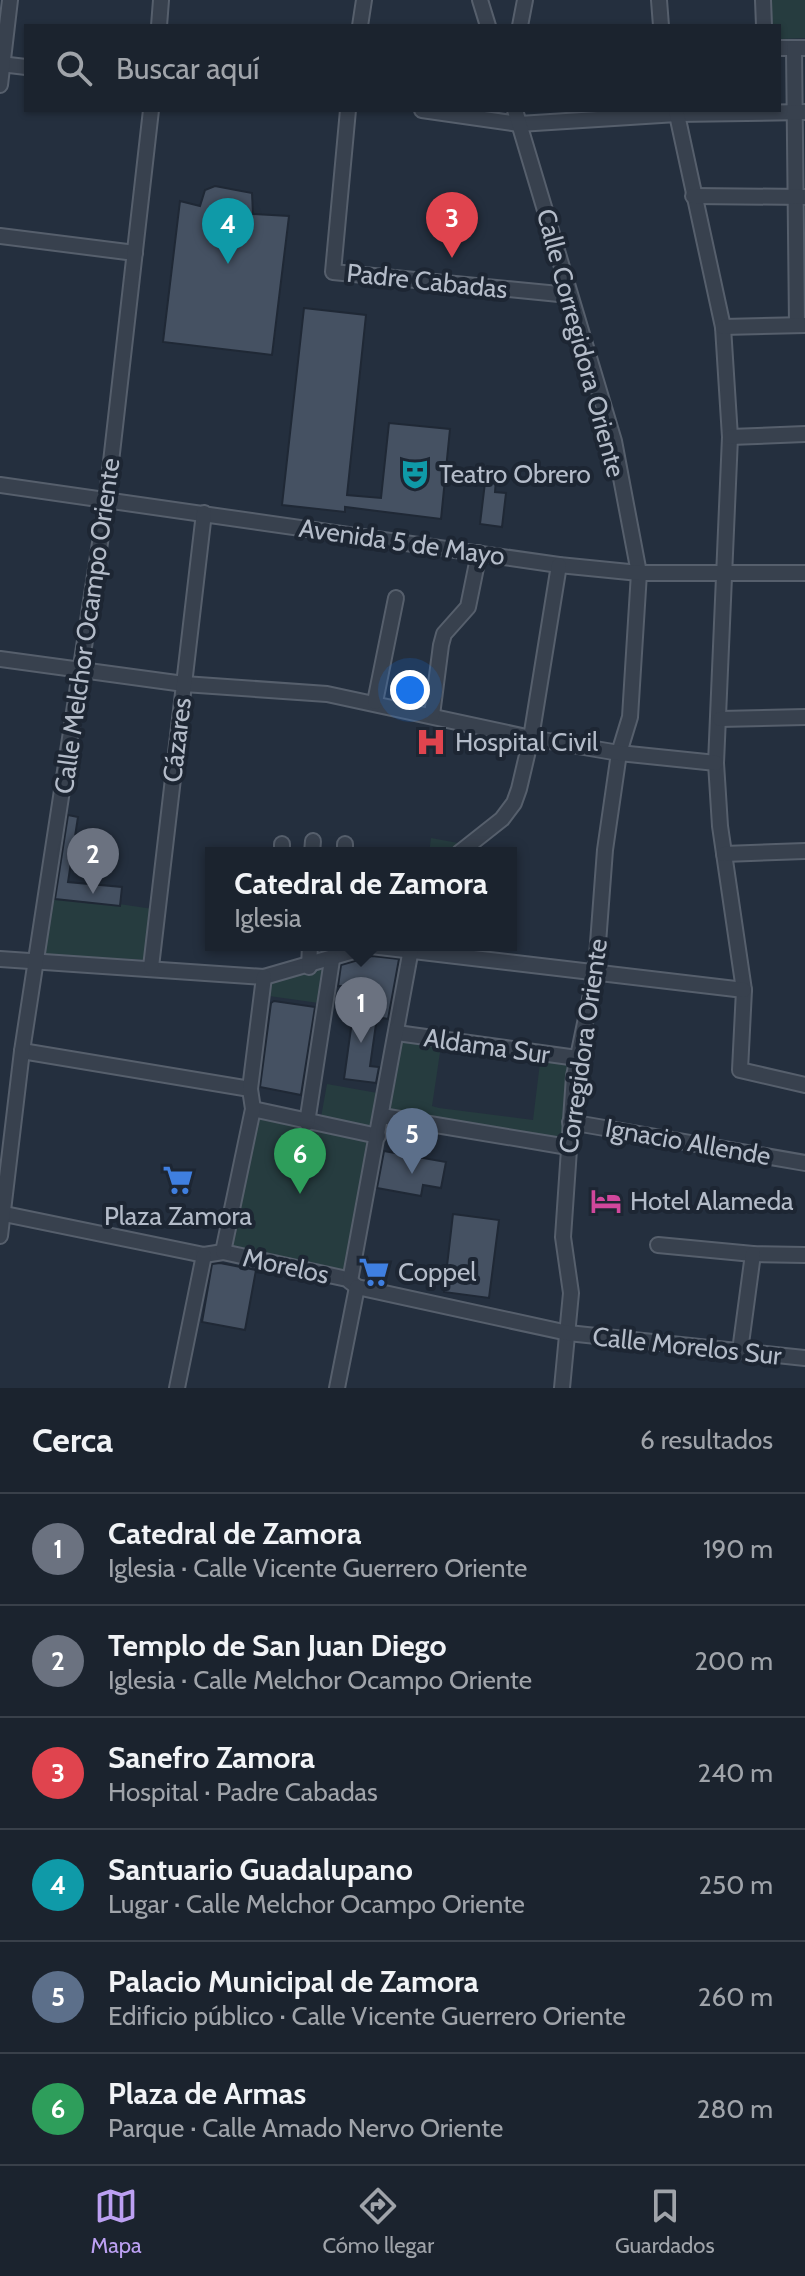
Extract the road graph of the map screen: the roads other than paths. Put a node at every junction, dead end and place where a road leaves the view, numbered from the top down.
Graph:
1 (10, 0) edge
2 (161, 0) edge
3 (364, 0) edge
4 (480, 0) edge
5 (525, 0) edge
6 (659, 0) edge
7 (763, 0) edge
8 (159, 24) edge
9 (360, 24) edge
10 (487, 24) edge
11 (520, 24) edge
12 (661, 24) edge
13 (764, 24) edge
14 (793, 48) edge
15 (1, 64) edge
16 (24, 67) edge
17 (0, 85) edge
18 (151, 112) edge
19 (348, 112) edge
20 (449, 112) edge
21 (677, 112) edge
22 (800, 112) edge
23 (534, 116) edge
24 (517, 117) edge
25 (693, 196) junction
26 (799, 197) edge
27 (0, 236) edge
28 (135, 253) junction
29 (569, 295) junction
30 (801, 325) edge
31 (723, 327) junction
32 (805, 434) edge
33 (730, 437) junction
34 (0, 485) edge
35 (107, 497) junction
36 (204, 513) junction
37 (479, 553) junction
38 (559, 565) junction
39 (639, 573) junction
40 (805, 573) edge
41 (722, 575) junction
42 (396, 598) dead end
43 (0, 659) edge
44 (82, 668) junction
45 (184, 684) junction
46 (375, 702) junction
47 (432, 715) junction
48 (805, 717) edge
49 (720, 719) junction
50 (531, 738) junction
51 (619, 753) junction
52 (716, 763) junction
53 (467, 847) edge
54 (805, 851) edge
55 (724, 854) junction
56 (310, 951) edge
57 (350, 951) edge
58 (406, 951) edge
59 (432, 951) edge
60 (0, 959) edge
61 (332, 960) junction
62 (35, 962) junction
63 (151, 967) junction
64 (309, 967) junction
65 (596, 970) junction
66 (264, 977) junction
67 (744, 990) junction
68 (397, 1033) junction
69 (22, 1051) junction
70 (577, 1058) junction
71 (805, 1085) edge
72 (250, 1089) junction
73 (253, 1109) junction
74 (382, 1116) junction
75 (570, 1122) junction
76 (307, 1123) junction
77 (378, 1136) junction
78 (568, 1147) junction
79 (805, 1163) edge
80 (1, 1213) edge
81 (0, 1236) edge
82 (658, 1245) dead end
83 (223, 1252) junction
84 (753, 1254) junction
85 (204, 1255) junction
86 (805, 1255) edge
87 (354, 1284) junction
88 (568, 1333) junction
89 (740, 1351) junction
90 (805, 1358) edge
91 (177, 1388) edge
92 (337, 1388) edge
93 (562, 1388) edge

1 - 15 street
2 - 8 street
3 - 9 street
4 - 10 street
5 - 11 street
6 - 12 street
7 - 13 street
14 - 22 street
15 - 16 street
15 - 17 street
18 - 28 street, Calle Melchor Ocampo Oriente
19 - 29 street, Padre Cabadas
20 - 24 street
21 - 22 street
21 - 23 street
21 - 25 street
22 - 26 street
23 - 24 street
24 - 29 street, Calle Corregidora Oriente
25 - 26 street
25 - 31 street
26 - 30 street
27 - 28 street
28 - 35 street, Calle Melchor Ocampo Oriente
29 - 39 street, Calle Corregidora Oriente
30 - 31 street
31 - 33 street
32 - 33 street
33 - 41 street
34 - 35 street, Avenida 5 de Mayo
35 - 36 street, Avenida 5 de Mayo
35 - 44 street, Calle Melchor Ocampo Oriente
36 - 37 street, Avenida 5 de Mayo
36 - 45 street, Cázares
37 - 38 street, Avenida 5 de Mayo
37 - 47 street
38 - 39 street, Avenida 5 de Mayo
38 - 50 street
39 - 41 street, Avenida 5 de Mayo
39 - 51 street, Calle Corregidora Oriente
40 - 41 street, Avenida 5 de Mayo
41 - 49 street
42 - 46 street
43 - 44 street
44 - 45 street
44 - 62 street, Calle Melchor Ocampo Oriente
45 - 46 street
45 - 63 street, Cázares
46 - 47 street
47 - 50 street
48 - 49 street
49 - 52 street
50 - 51 street
50 - 53 street
51 - 52 street
51 - 65 street, Corregidora Oriente
52 - 55 street
54 - 55 street
55 - 67 street
56 - 64 street
57 - 61 street
58 - 68 street
59 - 65 street
60 - 62 street
61 - 64 street
61 - 76 street
62 - 63 street
62 - 69 street, Calle Melchor Ocampo Oriente
63 - 66 street
64 - 66 street
65 - 67 street
65 - 70 street, Corregidora Oriente
66 - 72 street
67 - 71 street
68 - 70 street, Aldama Sur
68 - 74 street
69 - 72 street
69 - 80 street, Calle Melchor Ocampo Oriente
70 - 75 street, Corregidora Oriente
72 - 73 street
73 - 76 street
73 - 83 street
74 - 77 street
74 - 78 street, Ignacio Allende
75 - 78 street, Corregidora Oriente
75 - 79 street, Ignacio Allende
76 - 77 street
77 - 87 street
78 - 88 street, Corregidora Oriente
80 - 81 street, Calle Melchor Ocampo Oriente
80 - 85 street, Morelos
82 - 84 street
83 - 85 street, Morelos
83 - 87 street, Morelos
84 - 86 street
84 - 89 street
85 - 91 street
87 - 88 street, Morelos
87 - 92 street
88 - 89 street, Calle Morelos Sur
88 - 93 street, Corregidora Oriente
89 - 90 street, Calle Morelos Sur

